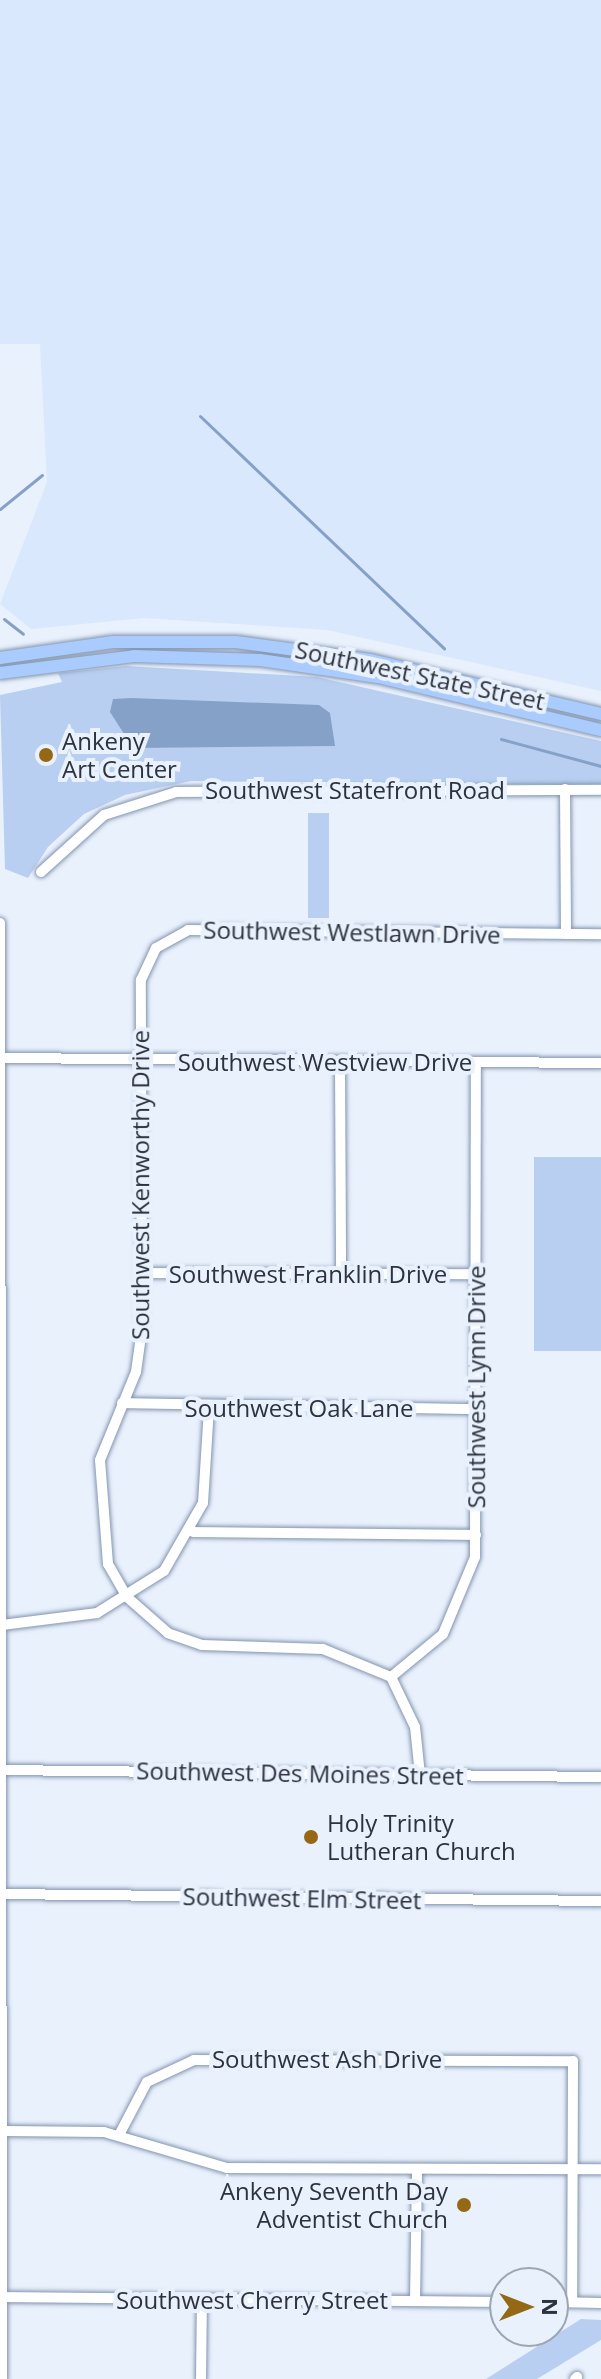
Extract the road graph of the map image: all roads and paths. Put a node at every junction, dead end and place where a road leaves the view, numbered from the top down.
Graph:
1 (0, 658) edge
2 (0, 673) edge
3 (601, 714) edge
4 (601, 730) edge
5 (565, 789) junction
6 (601, 790) edge
7 (41, 872) dead end
8 (0, 923) edge
9 (566, 934) junction
10 (601, 934) edge
11 (141, 993) joint
12 (1, 1058) edge
13 (141, 1060) junction
14 (340, 1062) junction
15 (476, 1063) junction
16 (601, 1063) edge
17 (142, 1273) junction
18 (341, 1274) junction
19 (475, 1274) junction
20 (122, 1403) junction
21 (209, 1407) junction
22 (476, 1409) junction
23 (1, 1493) edge
24 (193, 1532) junction
25 (476, 1535) junction
26 (127, 1597) junction
27 (2, 1625) junction
28 (391, 1677) junction
29 (1, 1770) edge
30 (420, 1775) junction
31 (601, 1777) edge
32 (2, 1894) junction
33 (601, 1901) edge
34 (4, 2131) junction
35 (119, 2135) junction
36 (417, 2169) junction
37 (573, 2169) junction
38 (601, 2169) edge
39 (1, 2297) edge
40 (202, 2300) junction
41 (415, 2301) junction
42 (489, 2302) edge
43 (572, 2302) joint
44 (601, 2303) edge
45 (2, 2379) edge
46 (201, 2379) edge

1 - 3 main road, Southwest State Street
2 - 4 main road, Southwest State Street
5 - 6 street, Southwest Statefront Road
5 - 7 street, Southwest Statefront Road
5 - 9 street
8 - 12 street
9 - 10 street, Southwest Westlawn Drive
9 - 11 street, Southwest Westlawn Drive
11 - 13 street, Southwest Kenworthy Drive
12 - 13 street, Southwest Westview Drive
12 - 23 street
13 - 14 street, Southwest Westview Drive
13 - 17 street, Southwest Kenworthy Drive
14 - 15 street, Southwest Westview Drive
14 - 18 street
15 - 16 street, Southwest Westview Drive
15 - 19 street, Southwest Lynn Drive
17 - 18 street, Southwest Franklin Drive
17 - 20 street, Southwest Kenworthy Drive
18 - 19 street, Southwest Franklin Drive
19 - 22 street, Southwest Lynn Drive
20 - 21 street, Southwest Oak Lane
20 - 26 street, Southwest Kenworthy Drive
21 - 22 street, Southwest Oak Lane
21 - 24 street
22 - 25 street, Southwest Lynn Drive
23 - 27 street
24 - 25 street
24 - 26 street
25 - 28 street, Southwest Lynn Drive
26 - 27 street
26 - 28 street, Southwest Kenworthy Drive
27 - 29 street
28 - 30 street
29 - 30 street, Southwest Des Moines Street
29 - 32 street
30 - 31 street, Southwest Des Moines Street
32 - 33 street, Southwest Elm Street
32 - 34 street
34 - 35 street
34 - 39 street
35 - 36 street
35 - 37 street, Southwest Ash Drive
36 - 37 street
36 - 41 street
37 - 38 street
37 - 43 street
39 - 40 street, Southwest Cherry Street
39 - 45 street
40 - 41 street, Southwest Cherry Street
40 - 46 street
41 - 42 street, Southwest Cherry Street
43 - 44 street

